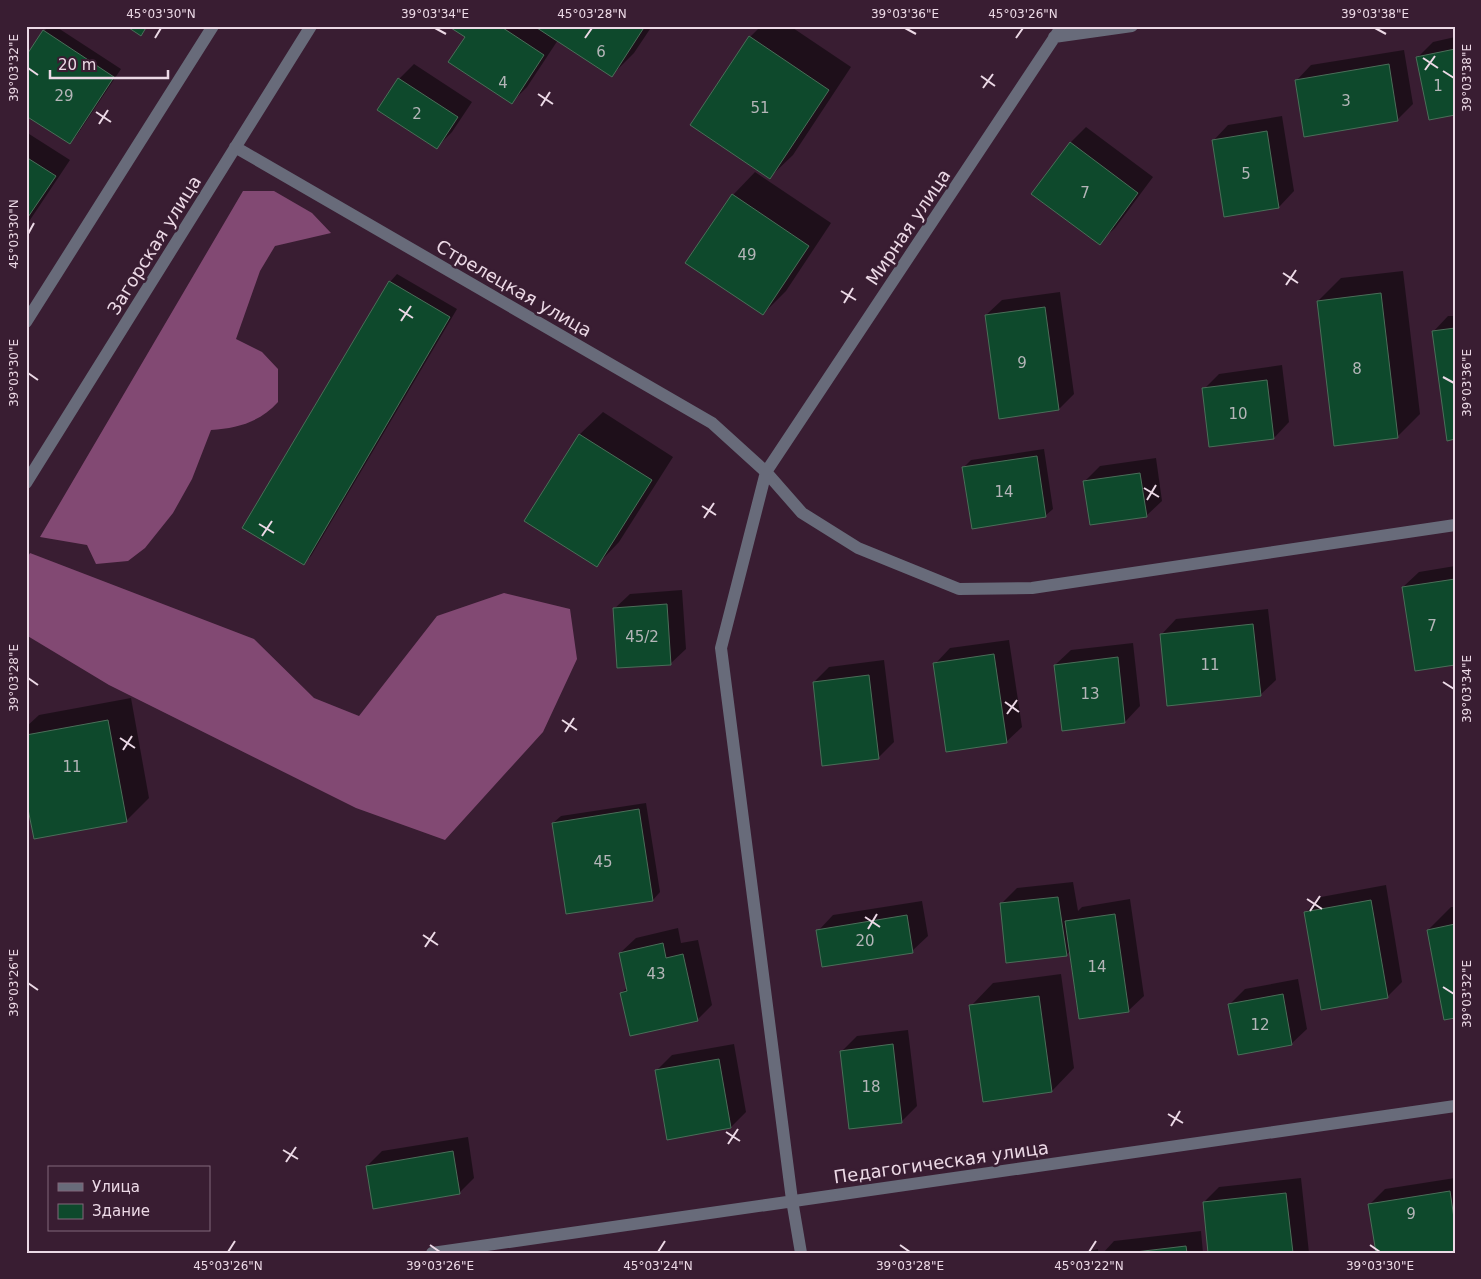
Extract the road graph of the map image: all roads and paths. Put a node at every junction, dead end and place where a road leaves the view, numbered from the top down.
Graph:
1 (213, 26) edge
2 (312, 26) edge
3 (1062, 26) edge
4 (1132, 26) edge
5 (1054, 37) junction
6 (235, 147) junction
7 (26, 322) edge
8 (766, 472) junction
9 (26, 483) edge
10 (1455, 525) edge
11 (1455, 1106) edge
12 (792, 1200) junction
13 (432, 1253) edge
14 (801, 1253) edge

1 - 7 street
2 - 6 street, Загорская улица
3 - 5 street, Мирная улица
4 - 5 street
5 - 8 street, Мирная улица
6 - 8 street, Стрелецкая улица
6 - 9 street, Загорская улица
8 - 10 street, Стрелецкая улица
8 - 12 street, Мирная улица
11 - 12 street, Педагогическая улица
12 - 13 street, Педагогическая улица
12 - 14 street, Мирная улица

